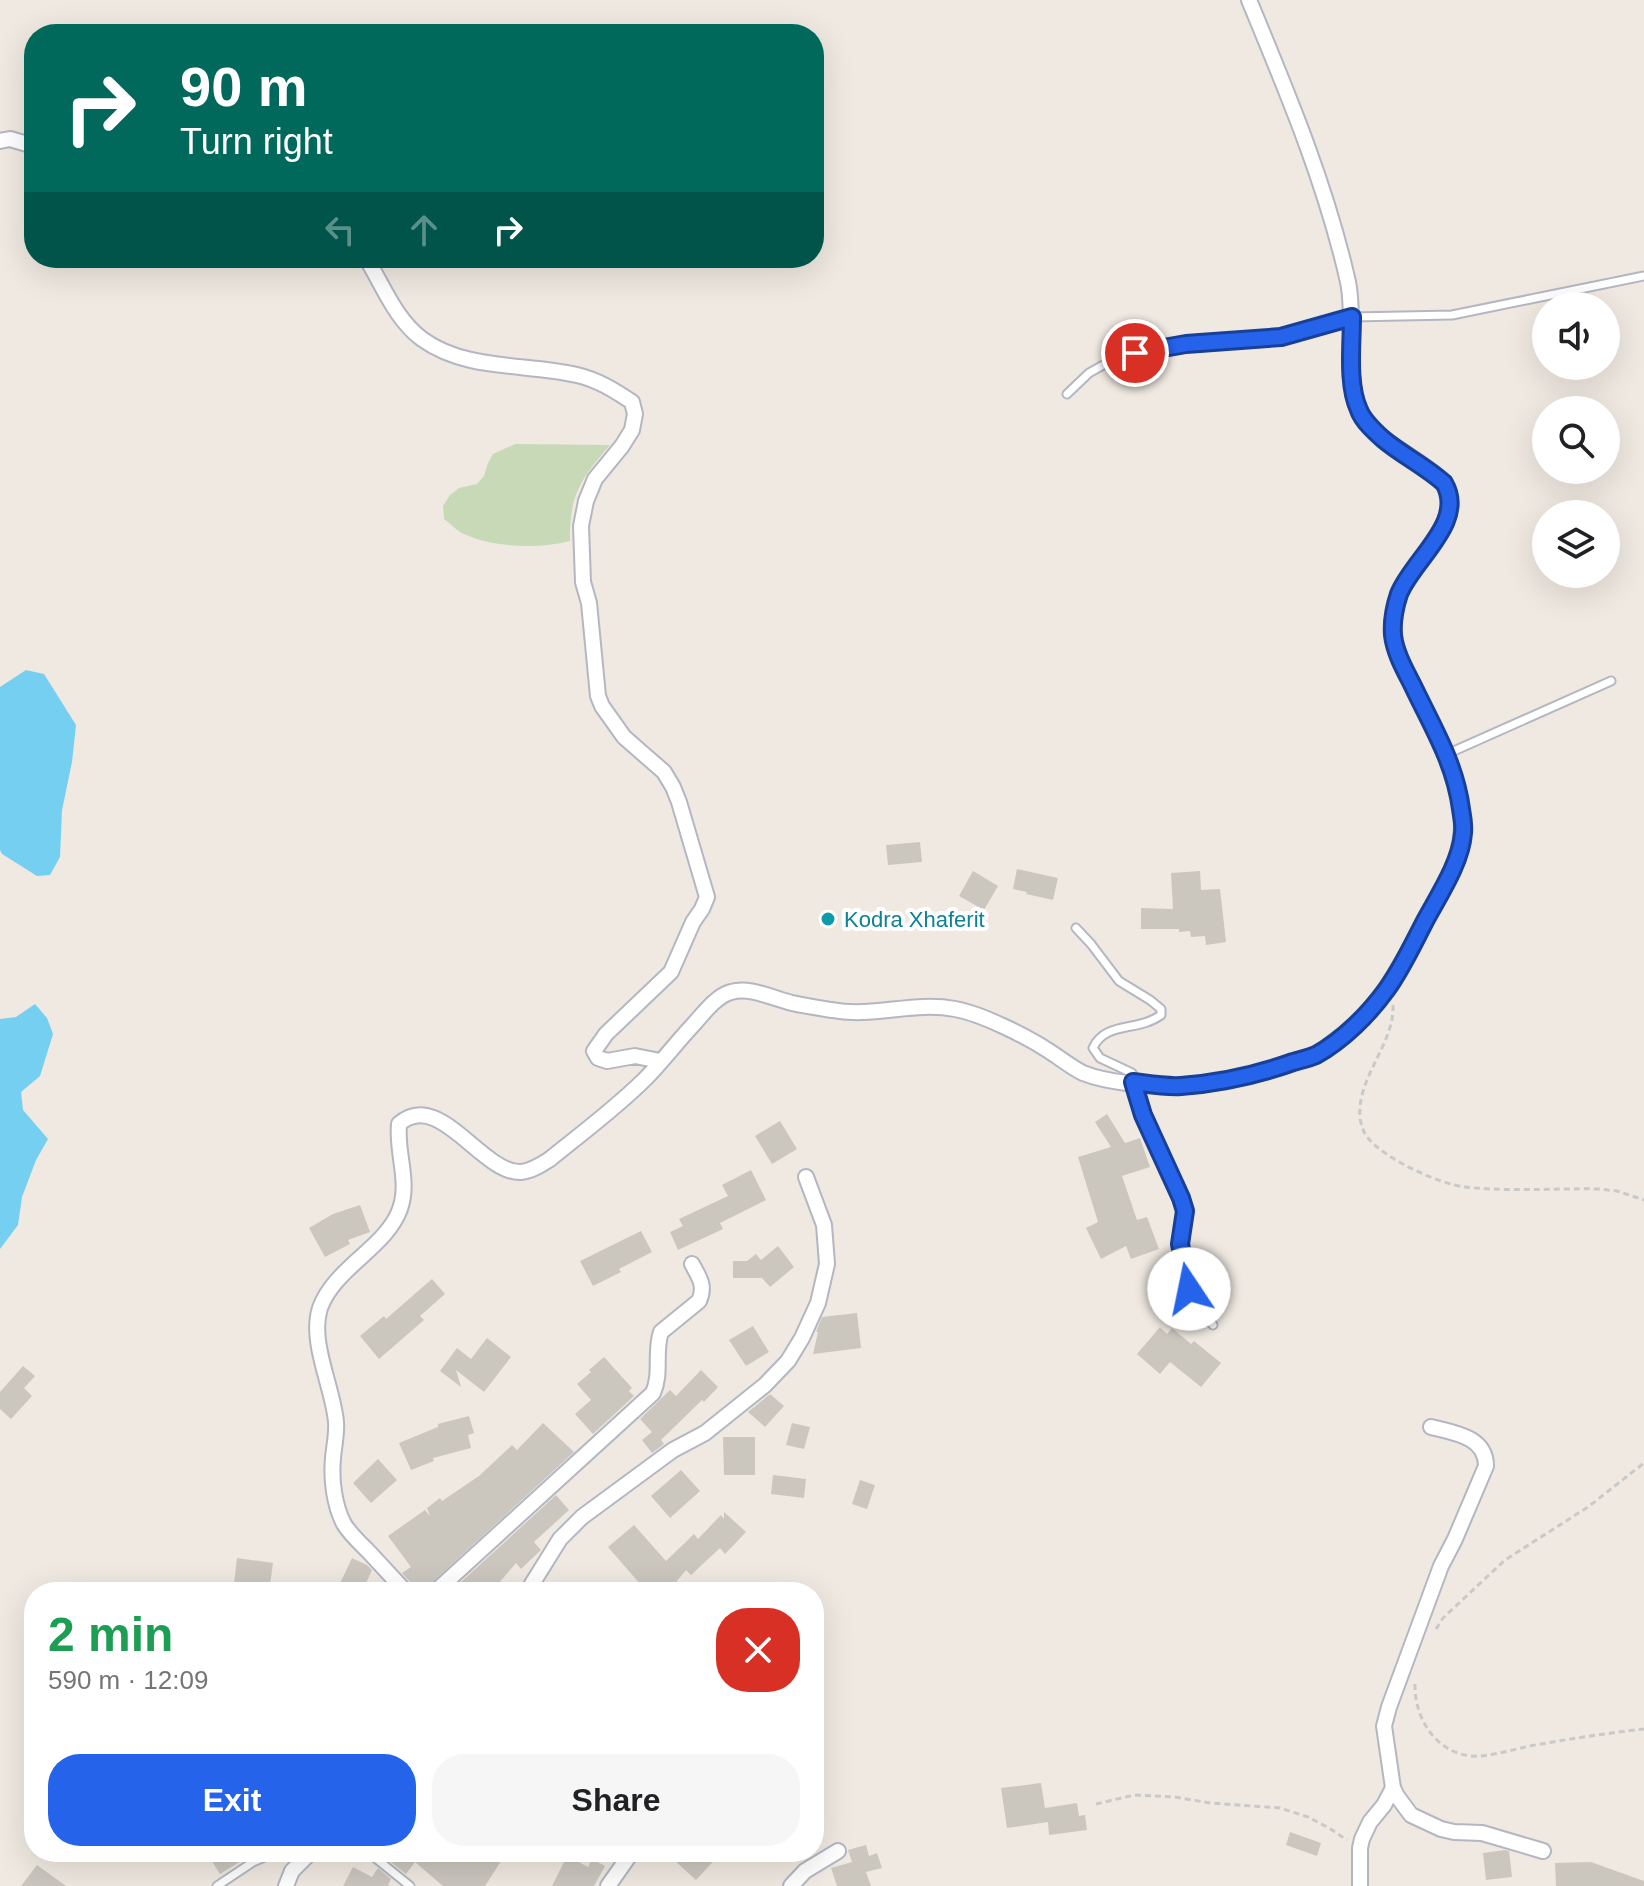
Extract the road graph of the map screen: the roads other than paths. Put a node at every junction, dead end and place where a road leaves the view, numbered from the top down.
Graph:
1 (1249, 0) edge
2 (0, 141) edge
3 (24, 143) edge
4 (371, 268) edge
5 (1644, 276) edge
6 (1352, 317) junction
7 (1067, 394) dead end
8 (1611, 681) dead end
9 (1447, 754) junction
10 (1076, 928) dead end
11 (660, 1061) junction
12 (1133, 1082) junction
13 (806, 1177) dead end
14 (692, 1264) dead end
15 (1213, 1325) dead end
16 (1431, 1427) dead end
17 (397, 1582) edge
18 (446, 1582) edge
19 (533, 1582) edge
20 (1393, 1788) junction
21 (838, 1851) dead end
22 (1543, 1851) dead end
23 (824, 1859) edge
24 (253, 1862) edge
25 (301, 1862) edge
26 (380, 1862) edge
27 (625, 1862) edge
28 (820, 1862) edge
29 (217, 1886) edge
30 (286, 1886) edge
31 (410, 1886) edge
32 (608, 1886) edge
33 (791, 1886) edge
34 (1360, 1886) edge

1 - 6 street
2 - 3 street
4 - 11 street
5 - 6 lane
6 - 7 lane
6 - 9 street
8 - 9 lane
9 - 12 street
10 - 12 lane
11 - 12 street
11 - 17 street
12 - 15 lane
13 - 19 street
14 - 18 street
16 - 20 street
20 - 22 street
20 - 34 street
21 - 23 street
24 - 29 lane
25 - 30 street
26 - 31 lane
27 - 32 street
28 - 33 street

